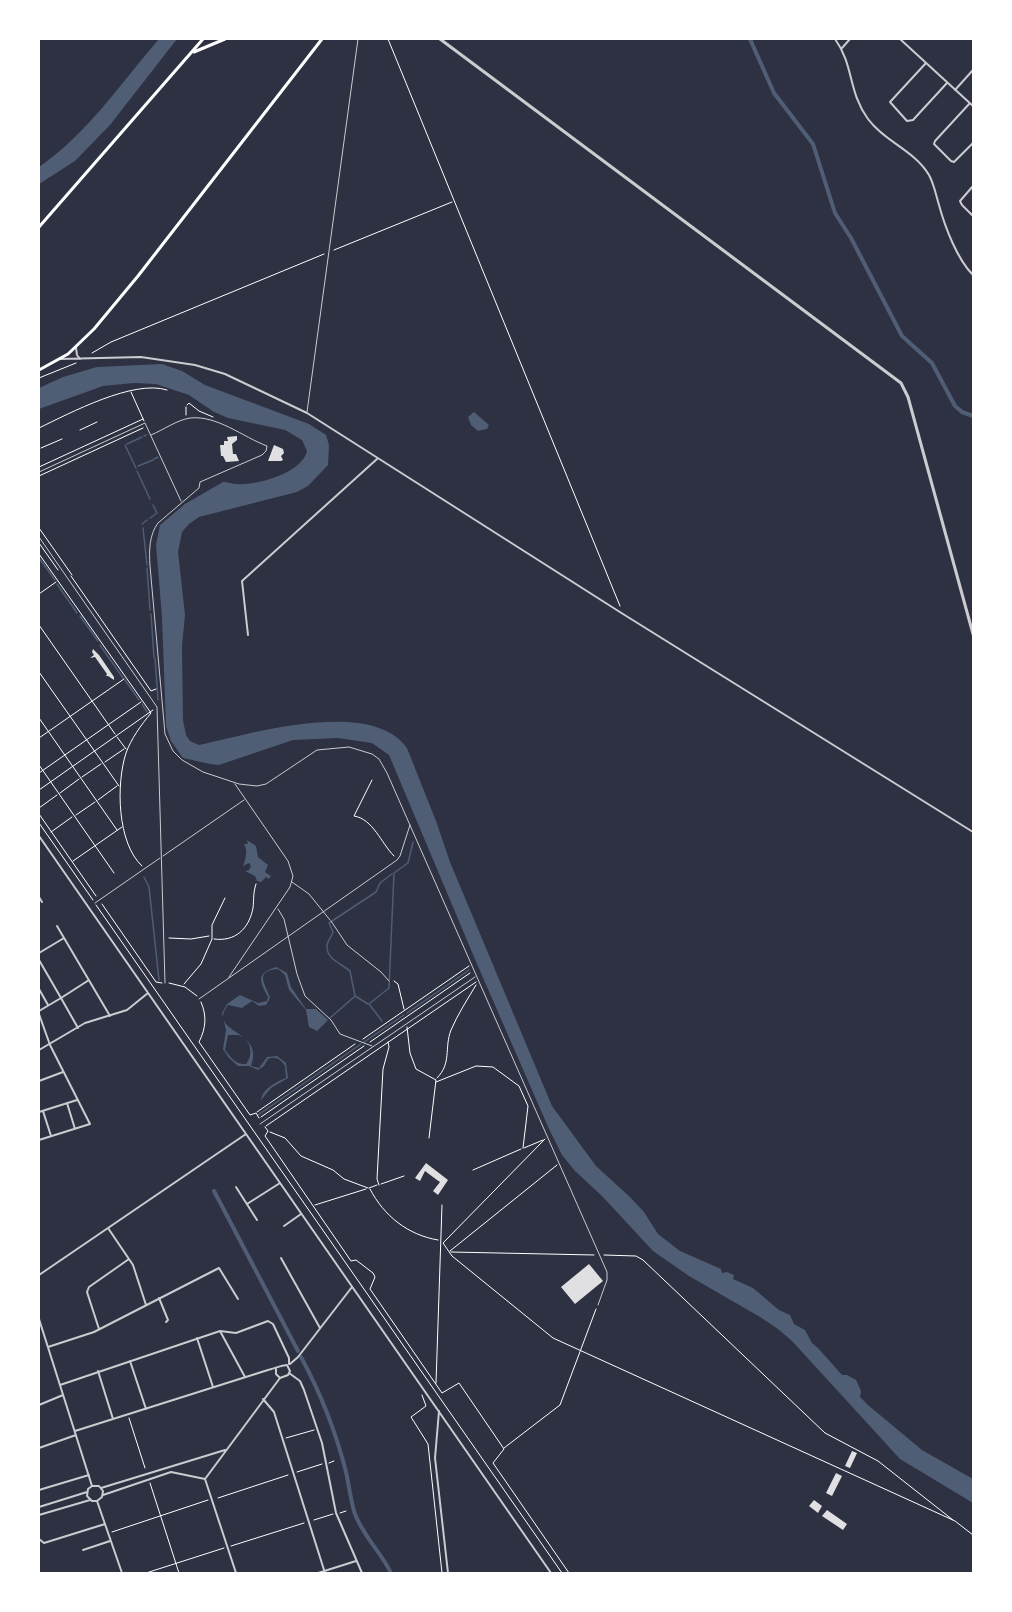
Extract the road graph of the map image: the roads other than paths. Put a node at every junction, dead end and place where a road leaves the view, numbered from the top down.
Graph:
1 (203, 39) edge
2 (225, 39) edge
3 (322, 39) edge
4 (358, 39) edge
5 (440, 39) edge
6 (835, 39) edge
7 (850, 39) edge
8 (900, 39) edge
9 (842, 48) junction
10 (191, 53) junction
11 (926, 63) junction
12 (973, 70) edge
13 (947, 83) junction
14 (955, 90) junction
15 (969, 103) junction
16 (973, 106) edge
17 (973, 143) edge
18 (973, 186) edge
19 (973, 216) edge
20 (39, 227) edge
21 (973, 275) edge
22 (76, 348) junction
23 (60, 359) junction
24 (81, 360) junction
25 (39, 370) edge
26 (307, 413) junction
27 (150, 435) junction
28 (378, 459) junction
29 (39, 472) edge
30 (182, 502) junction
31 (39, 537) edge
32 (973, 634) edge
33 (248, 635) dead end
34 (234, 782) junction
35 (245, 799) junction
36 (410, 825) junction
37 (973, 832) edge
38 (39, 836) edge
39 (162, 857) junction
40 (292, 882) junction
41 (39, 897) edge
42 (42, 902) dead end
43 (95, 903) road end
44 (276, 907) junction
45 (323, 912) junction
46 (57, 926) dead end
47 (289, 936) junction
48 (64, 938) junction
49 (39, 954) edge
50 (39, 960) edge
51 (476, 976) junction
52 (228, 979) junction
53 (89, 980) junction
54 (390, 981) road end
55 (165, 983) road end
56 (39, 989) edge
57 (148, 993) junction
58 (61, 998) junction
59 (199, 999) road end
60 (49, 1006) junction
61 (39, 1013) edge
62 (110, 1016) junction
63 (78, 1028) junction
64 (50, 1045) junction
65 (373, 1047) junction
66 (39, 1050) edge
67 (63, 1072) junction
68 (39, 1081) edge
69 (77, 1100) junction
70 (67, 1103) junction
71 (41, 1112) edge
72 (261, 1124) road end
73 (75, 1128) junction
74 (246, 1134) junction
75 (51, 1136) junction
76 (39, 1140) edge
77 (280, 1183) junction
78 (236, 1187) dead end
79 (247, 1204) junction
80 (301, 1214) junction
81 (257, 1220) dead end
82 (284, 1226) dead end
83 (108, 1228) junction
84 (281, 1258) dead end
85 (129, 1259) junction
86 (39, 1275) edge
87 (352, 1287) junction
88 (159, 1298) junction
89 (238, 1299) dead end
90 (146, 1305) junction
91 (598, 1305) road end
92 (39, 1319) edge
93 (166, 1322) dead end
94 (320, 1328) junction
95 (99, 1329) junction
96 (220, 1331) junction
97 (44, 1335) junction
98 (39, 1336) edge
99 (197, 1338) junction
100 (48, 1347) junction
101 (130, 1361) junction
102 (288, 1365) junction
103 (276, 1369) junction
104 (98, 1371) junction
105 (289, 1373) junction
106 (245, 1377) junction
107 (280, 1378) junction
108 (60, 1385) junction
109 (213, 1388) junction
110 (63, 1395) junction
111 (263, 1399) junction
112 (39, 1405) edge
113 (146, 1409) junction
114 (439, 1411) junction
115 (113, 1419) junction
116 (75, 1433) junction
117 (39, 1448) edge
118 (225, 1450) junction
119 (89, 1474) junction
120 (205, 1479) junction
121 (92, 1486) junction
122 (101, 1488) junction
123 (39, 1490) edge
124 (87, 1491) junction
125 (103, 1495) junction
126 (90, 1500) junction
127 (97, 1501) junction
128 (39, 1507) edge
129 (39, 1515) edge
130 (105, 1524) junction
131 (39, 1539) edge
132 (110, 1541) junction
133 (83, 1550) dead end
134 (357, 1561) junction
135 (325, 1572) edge
136 (122, 1573) edge
137 (236, 1573) edge
138 (318, 1573) edge
139 (362, 1573) edge
140 (448, 1573) edge
141 (551, 1573) edge

1 - 10 main road
2 - 10 main road
3 - 22 main road
4 - 26 lane
5 - 32 street
6 - 9 street
7 - 9 street
8 - 11 street
9 - 21 street
10 - 20 main road
11 - 13 street
11 - 13 street
12 - 14 street
13 - 14 street
14 - 15 street
15 - 16 street
15 - 17 street
18 - 19 street
22 - 23 main road
22 - 24 street
23 - 24 street
23 - 25 main road
24 - 26 street
26 - 28 street
27 - 29 lane
27 - 30 lane
27 - 30 lane
28 - 33 street
28 - 37 street
30 - 34 lane
31 - 39 lane
34 - 35 lane
34 - 36 lane
35 - 39 lane
35 - 40 lane
36 - 45 lane
36 - 51 lane
38 - 57 street
39 - 43 lane
39 - 55 lane
40 - 44 lane
40 - 45 lane
41 - 42 street
44 - 47 lane
44 - 52 lane
45 - 47 lane
45 - 54 lane
46 - 48 street
47 - 52 lane
47 - 65 lane
48 - 49 street
48 - 53 street
50 - 58 street
51 - 65 lane
51 - 91 lane
52 - 59 lane
53 - 58 street
53 - 62 street
56 - 60 street
57 - 62 street
57 - 74 street
58 - 60 street
58 - 63 street
60 - 61 street
61 - 64 street
62 - 63 street
63 - 64 street
64 - 66 street
64 - 67 street
65 - 72 lane
67 - 68 street
67 - 69 street
69 - 70 street
69 - 73 street
70 - 71 street
70 - 73 street
71 - 75 street
73 - 75 street
74 - 77 street
74 - 83 street
75 - 76 street
77 - 79 street
77 - 80 street
78 - 79 street
79 - 81 street
80 - 82 street
80 - 87 street
83 - 85 street
83 - 86 street
84 - 94 street
85 - 90 street
85 - 95 street
87 - 94 street
87 - 114 street
88 - 89 street
88 - 90 street
88 - 93 street
90 - 95 street
92 - 97 street
94 - 102 street
95 - 100 street
96 - 99 street
96 - 102 street
96 - 106 street
97 - 98 street
97 - 100 street
99 - 101 street
99 - 109 street
100 - 108 street
101 - 104 street
101 - 113 street
102 - 103 street
102 - 105 street
103 - 106 street
103 - 107 street
104 - 108 street
104 - 115 street
105 - 107 street
105 - 134 street
106 - 109 street
107 - 111 street
108 - 110 street
109 - 113 street
110 - 112 street
110 - 116 street
111 - 118 street
111 - 135 street
113 - 115 street
114 - 140 street
114 - 141 street
115 - 116 street
116 - 117 street
116 - 119 street
118 - 120 street
118 - 122 street
119 - 121 street
119 - 123 street
120 - 125 street
120 - 137 street
121 - 122 street
121 - 124 street
122 - 125 street
124 - 126 street
124 - 128 street
125 - 127 street
126 - 127 street
126 - 129 street
127 - 130 street
130 - 131 street
130 - 132 street
132 - 133 street
132 - 136 street
134 - 135 street
134 - 139 street
135 - 138 street

